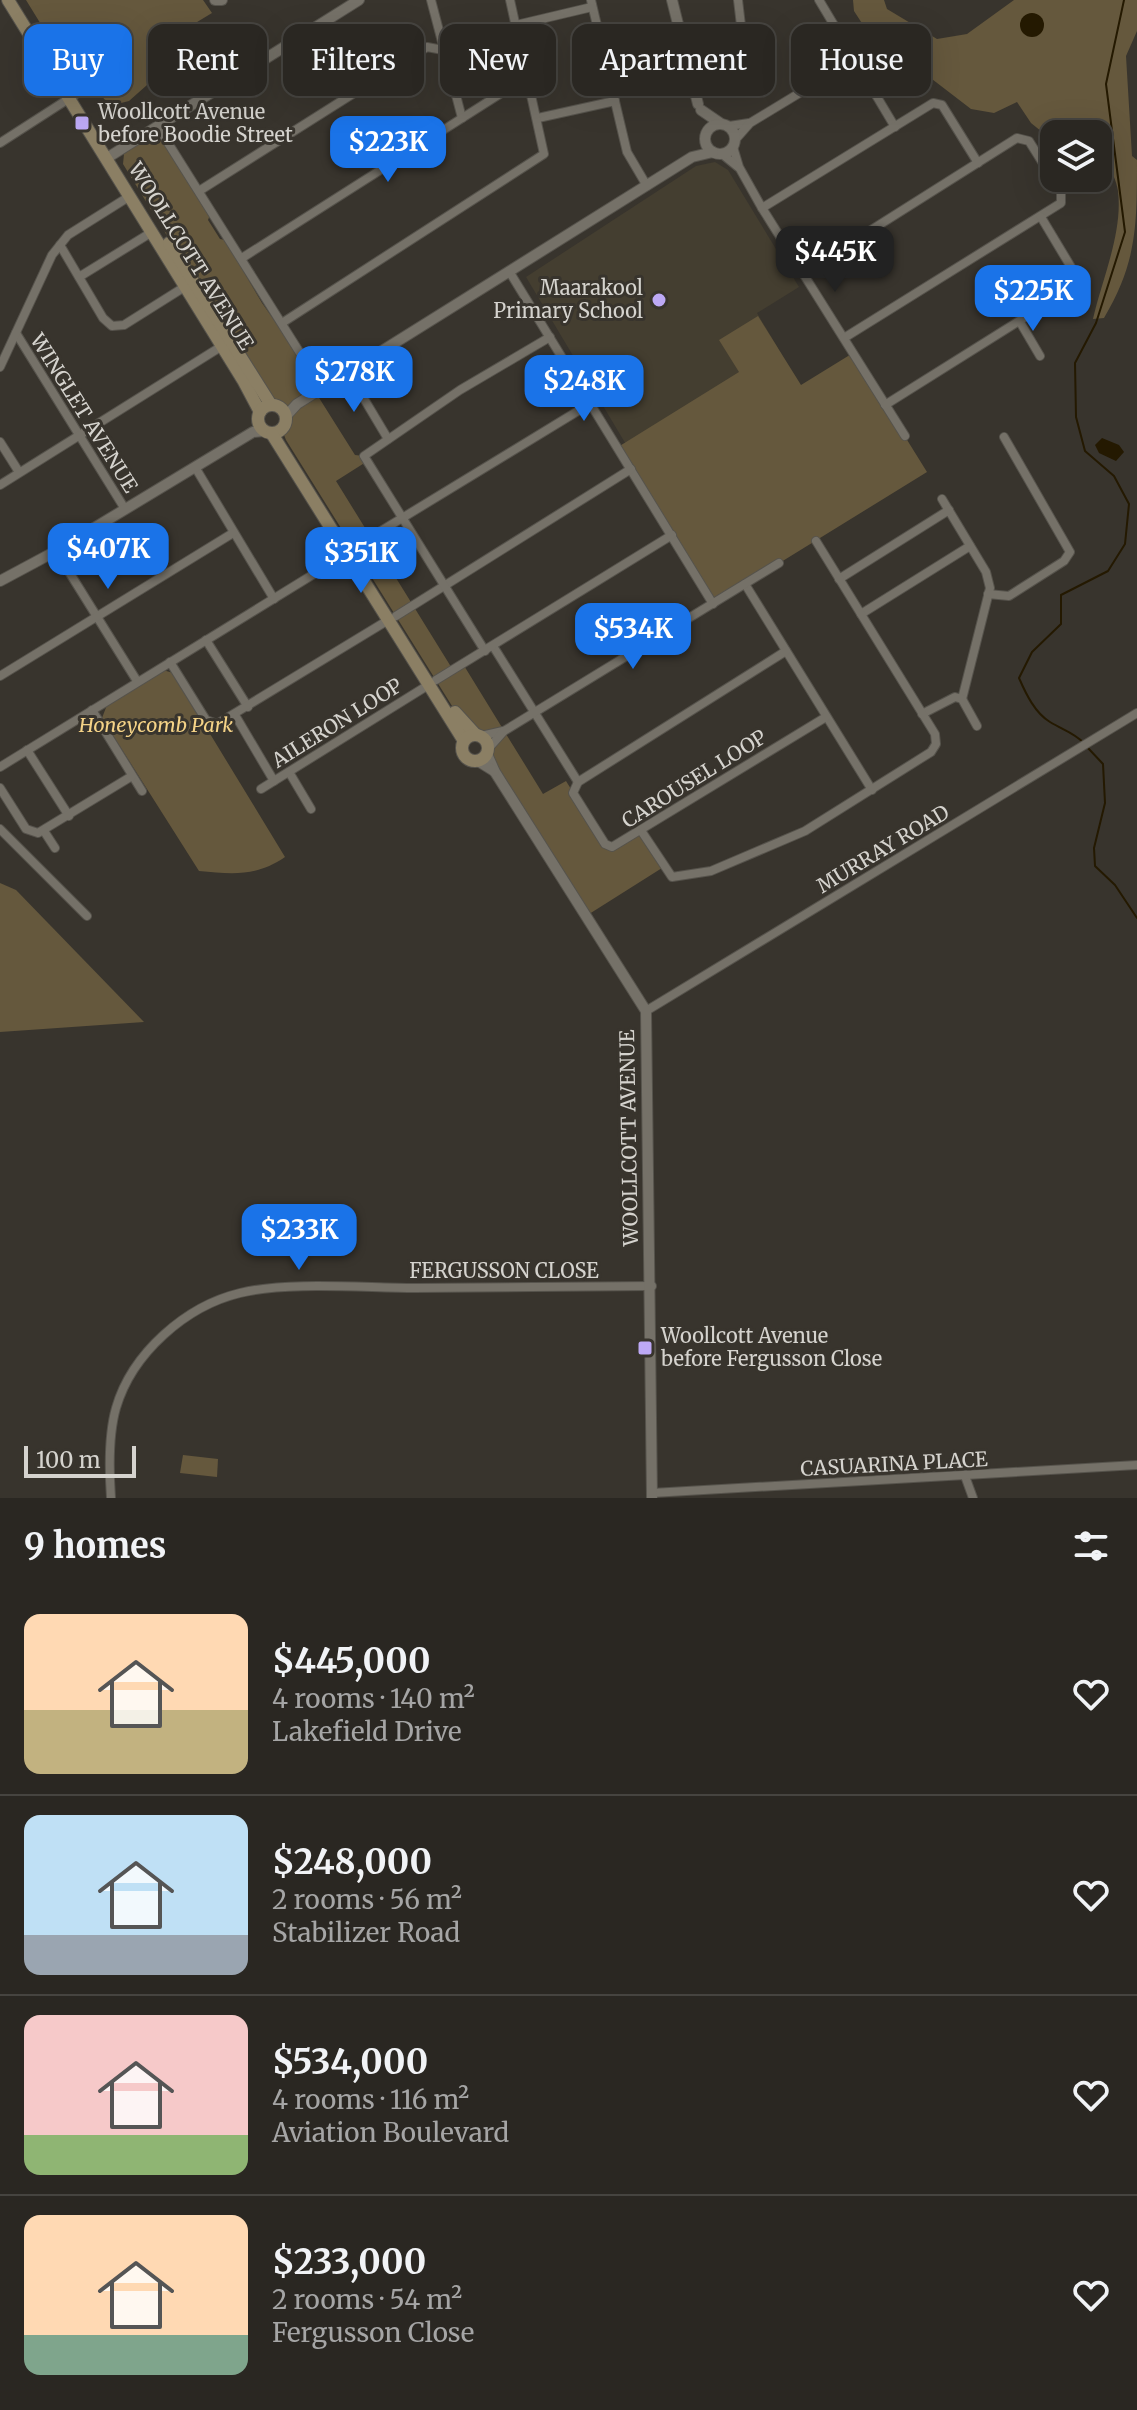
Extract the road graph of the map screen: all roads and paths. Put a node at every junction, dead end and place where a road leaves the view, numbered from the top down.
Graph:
1 (8, 0) edge
2 (17, 0) edge
3 (215, 0) edge
4 (222, 0) edge
5 (359, 0) edge
6 (431, 0) edge
7 (510, 0) edge
8 (672, 0) edge
9 (738, 0) edge
10 (819, 0) edge
11 (592, 4) edge
12 (24, 24) edge
13 (31, 24) edge
14 (516, 24) edge
15 (520, 24) edge
16 (596, 24) edge
17 (678, 24) edge
18 (741, 24) edge
19 (833, 24) edge
20 (440, 38) edge
21 (440, 49) edge
22 (72, 96) joint
23 (456, 96) edge
24 (497, 96) edge
25 (532, 96) edge
26 (614, 96) edge
27 (696, 96) edge
28 (795, 96) edge
29 (876, 96) edge
30 (615, 101) junction
31 (699, 107) junction
32 (462, 118) junction
33 (538, 118) junction
34 (750, 123) junction
35 (725, 125) junction
36 (158, 127) junction
37 (895, 127) junction
38 (706, 134) junction
39 (0, 143) edge
40 (734, 144) junction
41 (717, 153) junction
42 (110, 156) junction
43 (692, 157) junction
44 (978, 163) junction
45 (739, 167) junction
46 (647, 186) junction
47 (199, 191) junction
48 (130, 196) junction
49 (762, 208) junction
50 (1041, 217) junction
51 (152, 232) junction
52 (60, 245) junction
53 (242, 258) junction
54 (509, 271) junction
55 (803, 273) junction
56 (79, 277) junction
57 (186, 286) junction
58 (1020, 322) junction
59 (282, 323) junction
60 (16, 333) junction
61 (550, 337) junction
62 (844, 338) junction
63 (222, 346) junction
64 (1040, 356) dead end
65 (0, 367) edge
66 (348, 372) junction
67 (322, 388) junction
68 (591, 403) junction
69 (885, 405) junction
70 (270, 421) junction
71 (79, 435) junction
72 (905, 436) dead end
73 (1004, 437) dead end
74 (388, 439) junction
75 (0, 442) edge
76 (195, 467) junction
77 (631, 469) junction
78 (19, 472) junction
79 (0, 485) edge
80 (942, 499) dead end
81 (125, 509) junction
82 (949, 510) junction
83 (401, 518) junction
84 (233, 533) junction
85 (672, 535) junction
86 (816, 541) dead end
87 (970, 546) junction
88 (350, 550) junction
89 (56, 551) junction
90 (779, 563) dead end
91 (839, 579) junction
92 (0, 581) edge
93 (745, 584) junction
94 (444, 585) junction
95 (988, 594) junction
96 (274, 599) junction
97 (713, 604) junction
98 (861, 614) junction
99 (96, 617) junction
100 (393, 618) junction
101 (206, 640) junction
102 (489, 648) junction
103 (786, 651) junction
104 (170, 662) junction
105 (0, 676) edge
106 (137, 681) junction
107 (433, 682) junction
108 (962, 699) junction
109 (248, 707) junction
110 (92, 710) junction
111 (534, 712) junction
112 (1137, 713) edge
113 (922, 714) junction
114 (235, 715) junction
115 (826, 717) junction
116 (977, 726) dead end
117 (504, 731) junction
118 (473, 737) junction
119 (27, 750) junction
120 (484, 755) junction
121 (0, 767) edge
122 (289, 772) junction
123 (132, 776) junction
124 (274, 781) junction
125 (578, 782) junction
126 (0, 788) edge
127 (261, 789) dead end
128 (872, 790) junction
129 (142, 791) dead end
130 (311, 809) dead end
131 (69, 816) junction
132 (0, 829) edge
133 (44, 831) junction
134 (642, 832) junction
135 (55, 848) dead end
136 (87, 916) dead end
137 (646, 1011) junction
138 (652, 1286) junction
139 (1137, 1465) edge
140 (965, 1476) junction
141 (652, 1496) edge
142 (111, 1498) edge
143 (973, 1498) edge

1 - 12 main road, WOOLLCOTT AVENUE
2 - 13 main road, WOOLLCOTT AVENUE
3 - 4 street
5 - 36 street
6 - 20 street
7 - 14 street
8 - 17 street
9 - 18 street
10 - 19 street
11 - 15 street
11 - 16 street
21 - 47 street
22 - 39 street
22 - 42 main road, WOOLLCOTT AVENUE
23 - 32 street
24 - 32 street
25 - 33 street
26 - 30 street
27 - 31 street
28 - 34 street
29 - 37 street
30 - 33 street
30 - 46 street
31 - 35 street
31 - 38 street
32 - 53 street
33 - 59 street
34 - 35 street
34 - 40 street
35 - 38 street
35 - 40 street
36 - 42 street
36 - 47 street
37 - 44 street
37 - 49 street
38 - 41 street
38 - 43 street
40 - 41 street
40 - 45 street
41 - 43 street
41 - 45 street
42 - 48 main road, WOOLLCOTT AVENUE
42 - 70 main road, WOOLLCOTT AVENUE
43 - 46 street
44 - 50 street
44 - 55 street
45 - 49 street
46 - 54 street
47 - 53 street
48 - 51 main road, WOOLLCOTT AVENUE
48 - 52 street
49 - 55 street
50 - 58 street
50 - 62 street
51 - 56 street
51 - 57 main road, WOOLLCOTT AVENUE
52 - 56 street
52 - 60 street
53 - 59 street
54 - 61 street
54 - 66 street
55 - 62 street
56 - 57 street
57 - 63 main road, WOOLLCOTT AVENUE
58 - 64 street
58 - 69 street
59 - 67 street
60 - 65 street
60 - 71 street, WINGLET AVENUE
61 - 68 street
61 - 74 street
62 - 69 street
63 - 70 main road, WOOLLCOTT AVENUE
63 - 71 street
66 - 67 street
66 - 74 street
67 - 70 street
68 - 77 street
68 - 83 street
69 - 72 street
70 - 76 street
70 - 88 main road, WOOLLCOTT AVENUE
71 - 78 street
71 - 81 street, WINGLET AVENUE
73 - 95 street
74 - 83 street
75 - 78 street
76 - 81 street
76 - 84 street
77 - 85 street
77 - 94 street
78 - 79 street
80 - 82 street
81 - 89 street
82 - 87 street
82 - 91 street
83 - 88 street
83 - 94 street
84 - 96 street
84 - 99 street
85 - 97 street
85 - 102 street, AILERON LOOP
86 - 91 street
87 - 95 street
87 - 98 street
88 - 96 street
88 - 100 main road, WOOLLCOTT AVENUE
89 - 92 street
89 - 99 street
90 - 93 street
91 - 98 street
93 - 97 street
93 - 103 street
94 - 100 street
94 - 102 street
95 - 108 street
96 - 101 street
97 - 111 street
98 - 113 street
99 - 105 street
99 - 106 street
100 - 107 main road, WOOLLCOTT AVENUE
100 - 109 street
101 - 104 street
101 - 109 street
102 - 107 street, AILERON LOOP
102 - 111 street
103 - 115 street
103 - 125 street
104 - 106 street
104 - 114 street
106 - 110 street
107 - 118 main road, WOOLLCOTT AVENUE
107 - 122 street, AILERON LOOP
108 - 113 street
108 - 116 street
109 - 114 street
110 - 119 street
110 - 123 street
111 - 117 street
111 - 125 street
112 - 137 street, MURRAY ROAD
113 - 128 street
114 - 124 street
115 - 128 street
115 - 134 street, CAROUSEL LOOP
117 - 118 street
117 - 120 street
118 - 120 main road, WOOLLCOTT AVENUE
118 - 120 main road, WOOLLCOTT AVENUE
119 - 121 street
119 - 131 street
120 - 137 street, WOOLLCOTT AVENUE
122 - 124 street, AILERON LOOP
122 - 130 street
123 - 129 street
123 - 131 street
124 - 127 street, AILERON LOOP
125 - 134 street, CAROUSEL LOOP
126 - 133 street
128 - 134 street
131 - 133 street
132 - 136 street
133 - 135 street
137 - 138 street, WOOLLCOTT AVENUE
138 - 141 street, WOOLLCOTT AVENUE
138 - 142 street, FERGUSSON CLOSE
139 - 140 street, CASUARINA PLACE
140 - 141 street, CASUARINA PLACE
140 - 143 street

